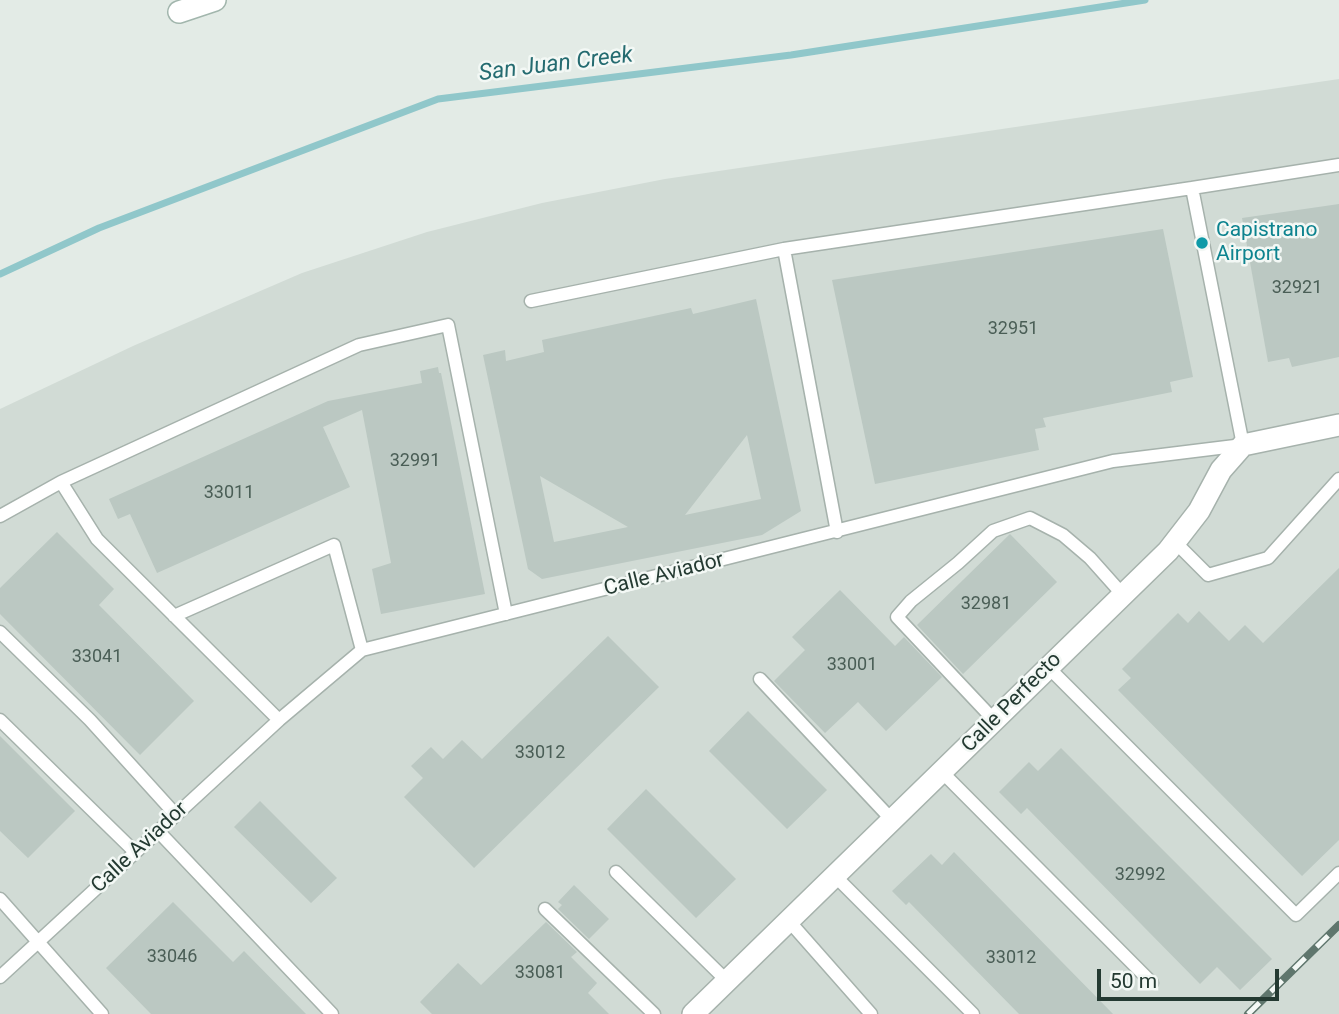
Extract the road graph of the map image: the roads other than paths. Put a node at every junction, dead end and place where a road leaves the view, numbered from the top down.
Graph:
1 (215, 0) edge
2 (179, 12) dead end
3 (1339, 165) edge
4 (1192, 188) junction
5 (783, 249) junction
6 (531, 301) dead end
7 (1339, 425) edge
8 (1243, 444) junction
9 (1339, 479) edge
10 (61, 482) junction
11 (0, 516) edge
12 (837, 532) junction
13 (1175, 542) junction
14 (1123, 595) junction
15 (506, 614) junction
16 (174, 615) junction
17 (0, 632) edge
18 (362, 650) junction
19 (1048, 667) junction
20 (760, 680) dead end
21 (0, 720) edge
22 (279, 720) junction
23 (994, 720) junction
24 (942, 772) junction
25 (176, 815) junction
26 (892, 820) junction
27 (158, 831) junction
28 (135, 852) junction
29 (616, 872) dead end
30 (1339, 873) edge
31 (835, 876) junction
32 (0, 899) edge
33 (545, 909) dead end
34 (789, 920) junction
35 (39, 941) junction
36 (0, 977) edge
37 (727, 981) junction
38 (1152, 983) dead end
39 (102, 1014) edge
40 (331, 1014) edge
41 (654, 1014) edge
42 (693, 1014) edge
43 (871, 1014) edge
44 (973, 1014) edge

1 - 2 street
3 - 4 lane
4 - 5 lane
4 - 8 lane
5 - 6 lane
5 - 12 lane
7 - 8 street
8 - 12 lane, Calle Aviador
8 - 13 street, Calle Perfecto
9 - 13 lane
10 - 11 lane
10 - 15 lane
10 - 16 lane
12 - 15 lane, Calle Aviador
13 - 14 street, Calle Perfecto
14 - 19 street, Calle Perfecto
14 - 23 lane
15 - 18 lane, Calle Aviador
16 - 18 lane
16 - 22 lane
17 - 25 lane
18 - 22 lane, Calle Aviador
19 - 23 street, Calle Perfecto
19 - 30 lane
20 - 26 lane
21 - 28 lane
22 - 25 lane, Calle Aviador
23 - 24 street, Calle Perfecto
24 - 26 street, Calle Perfecto
24 - 38 lane
25 - 27 lane, Calle Aviador
26 - 31 street, Calle Perfecto
27 - 28 lane, Calle Aviador
27 - 40 lane
28 - 35 lane, Calle Aviador
29 - 37 lane
31 - 34 street, Calle Perfecto
31 - 44 lane
32 - 35 lane
33 - 41 lane
34 - 37 street, Calle Perfecto
34 - 43 lane
35 - 36 lane, Calle Aviador
35 - 39 lane
37 - 42 street, Calle Perfecto

